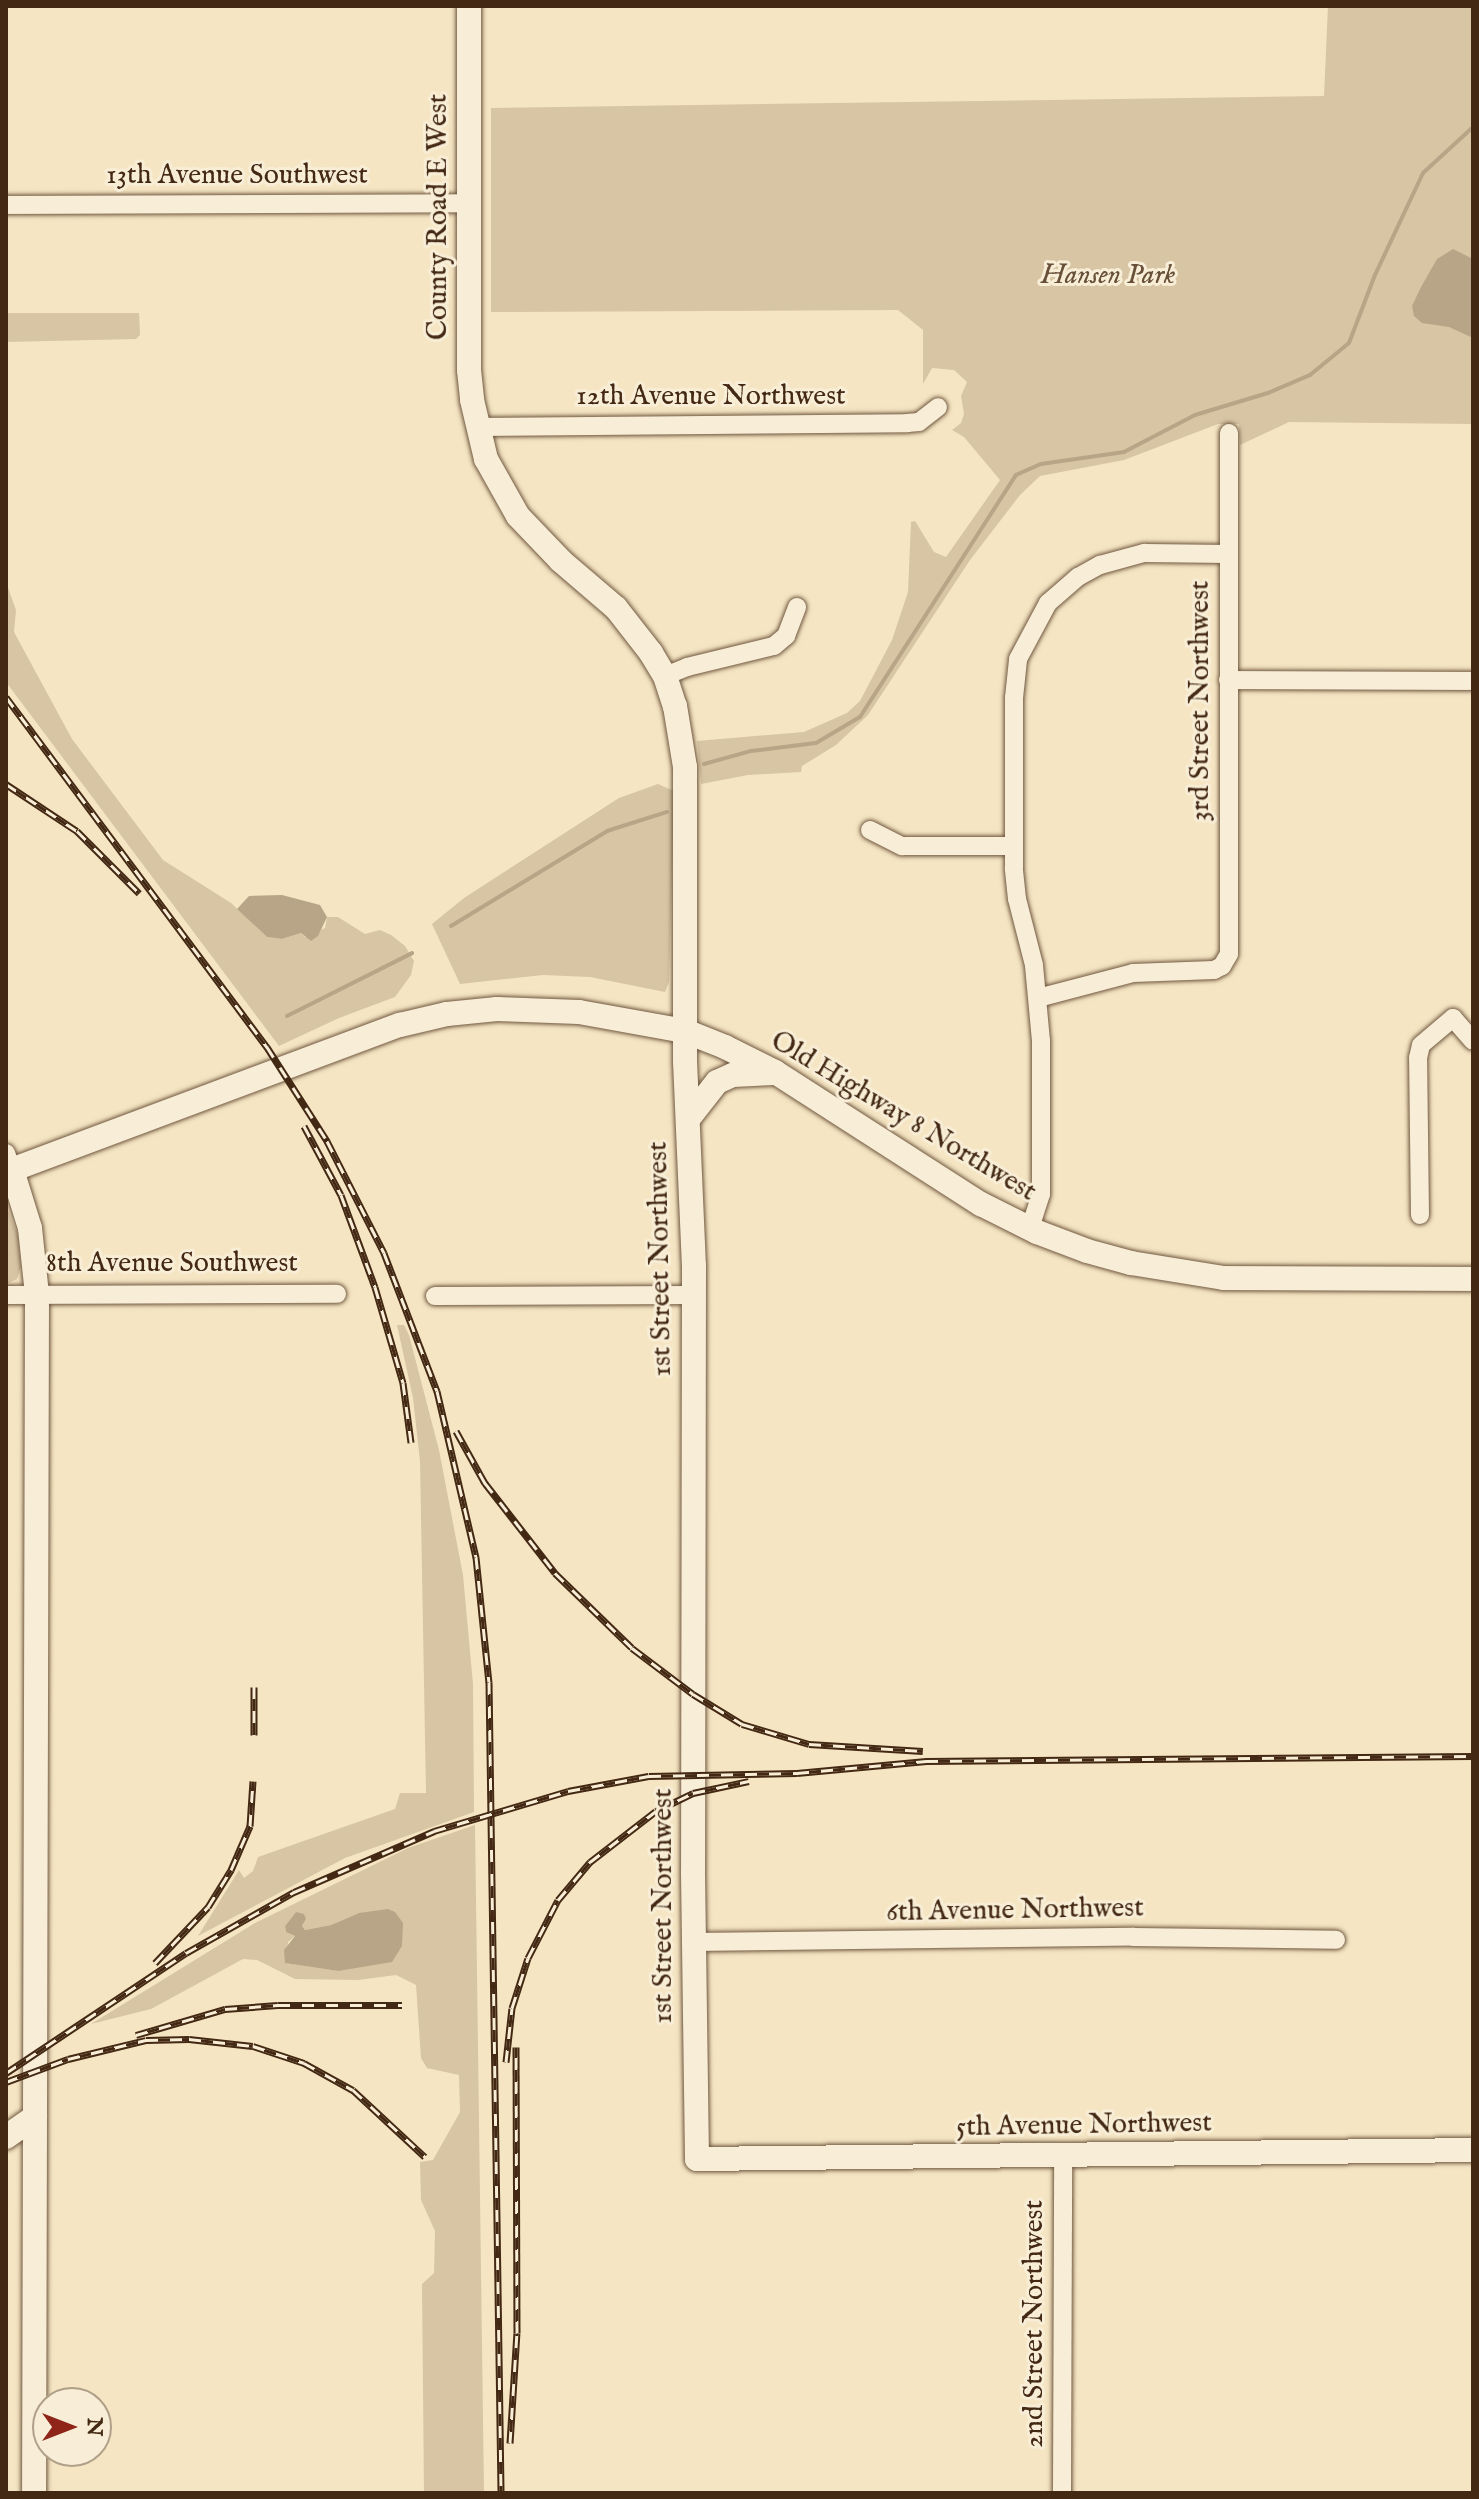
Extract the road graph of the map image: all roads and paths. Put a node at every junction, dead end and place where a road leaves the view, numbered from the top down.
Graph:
1 (469, 6) edge
2 (469, 203) junction
3 (6, 205) edge
4 (938, 407) dead end
5 (478, 427) junction
6 (1229, 433) dead end
7 (1229, 554) junction
8 (797, 607) dead end
9 (665, 676) junction
10 (1228, 680) junction
11 (1473, 681) edge
12 (870, 830) dead end
13 (1013, 846) junction
14 (1038, 998) junction
15 (685, 1031) junction
16 (1473, 1041) edge
17 (775, 1072) junction
18 (688, 1119) junction
19 (8, 1165) edge
20 (1420, 1215) dead end
21 (1030, 1228) junction
22 (1473, 1279) edge
23 (337, 1294) dead end
24 (6, 1295) edge
25 (37, 1295) junction
26 (693, 1295) junction
27 (435, 1296) dead end
28 (1336, 1940) dead end
29 (693, 1942) junction
30 (35, 2117) junction
31 (6, 2137) edge
32 (1473, 2150) edge
33 (1063, 2156) junction
34 (697, 2159) joint
35 (34, 2493) edge
36 (1062, 2493) edge

1 - 2 street, County Road E West
2 - 3 street, 13th Avenue Southwest
2 - 5 street, County Road E West
4 - 5 street, 12th Avenue Northwest
5 - 9 street, 1st Street Northwest
6 - 7 street, 3rd Street Northwest
7 - 10 street, 3rd Street Northwest
7 - 13 street
8 - 9 street
9 - 15 street, 1st Street Northwest
10 - 11 street
10 - 14 street, 3rd Street Northwest
12 - 13 street
13 - 14 street
14 - 21 street
15 - 17 street, Old Highway 8 Northwest
15 - 18 street, 1st Street Northwest
15 - 19 street, Old Highway 8 Northwest
16 - 20 street
17 - 18 street
17 - 21 street, Old Highway 8 Northwest
18 - 26 street, 1st Street Northwest
19 - 25 street
21 - 22 street, Old Highway 8 Northwest
23 - 25 street, 8th Avenue Southwest
24 - 25 street, 8th Avenue Southwest
25 - 30 street
26 - 27 street
26 - 29 street, 1st Street Northwest
28 - 29 street, 6th Avenue Northwest
29 - 34 street, 1st Street Northwest
30 - 31 street
30 - 35 street
32 - 33 street, 5th Avenue Northwest
33 - 34 street, 5th Avenue Northwest
33 - 36 street, 2nd Street Northwest

